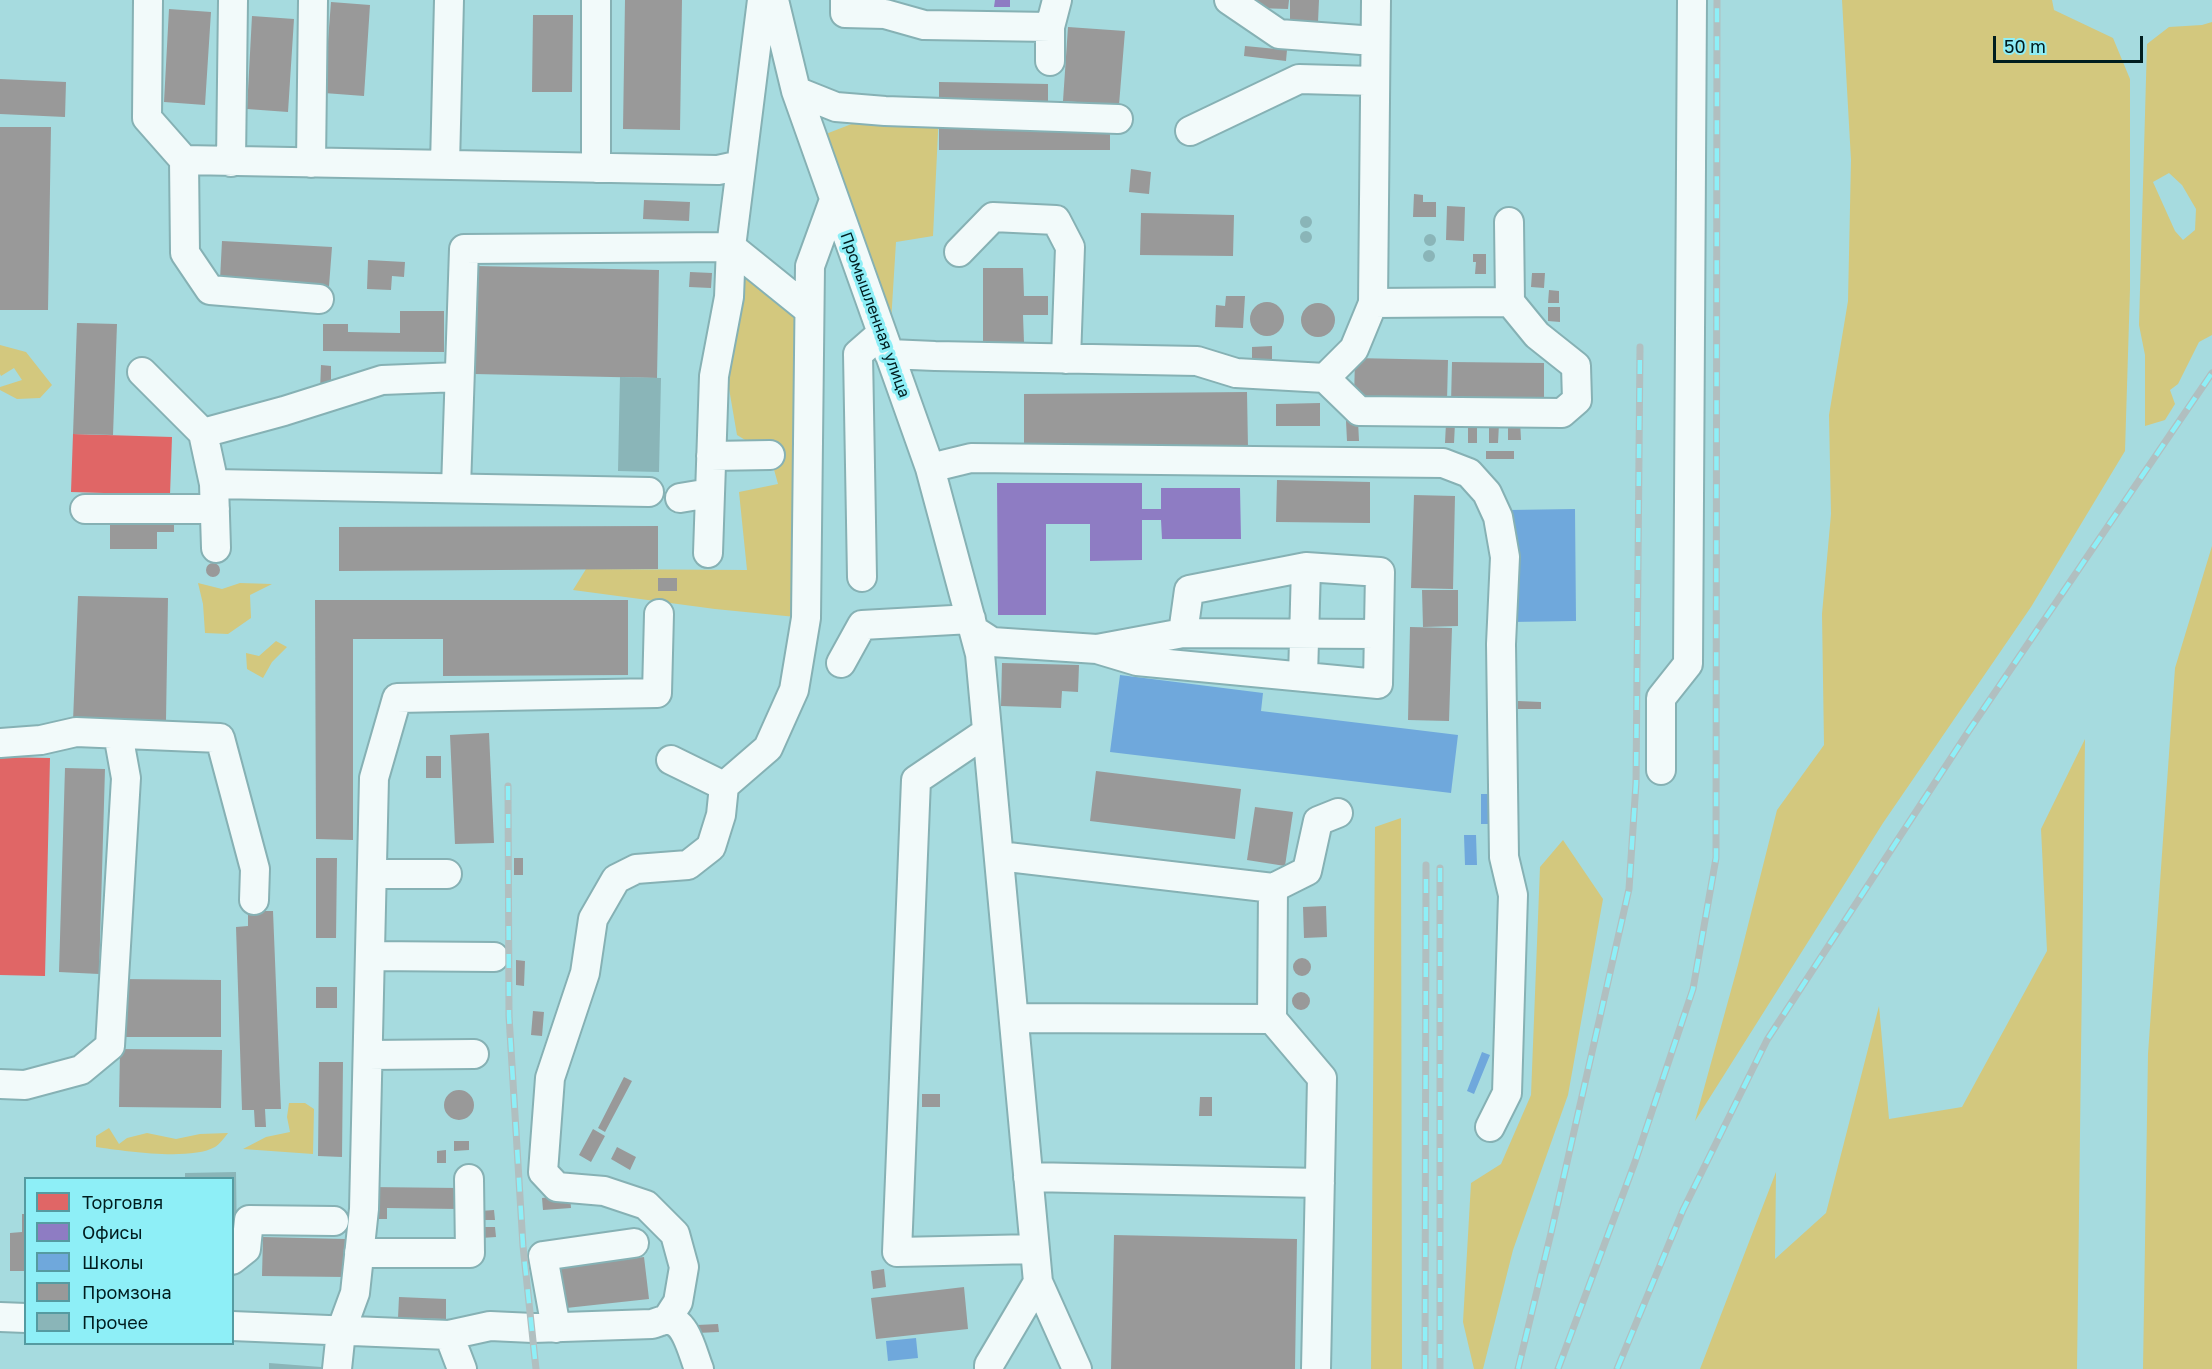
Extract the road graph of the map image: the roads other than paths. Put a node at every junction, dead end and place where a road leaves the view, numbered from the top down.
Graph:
1 (148, 0) edge
2 (233, 0) edge
3 (313, 0) edge
4 (449, 0) edge
5 (596, 0) edge
6 (762, 0) edge
7 (774, 0) edge
8 (845, 0) edge
9 (920, 0) edge
10 (1056, 0) edge
11 (1376, 0) edge
12 (1692, 0) edge
13 (1222, 1) edge
14 (885, 14) junction
15 (1050, 27) junction
16 (1375, 41) junction
17 (1050, 61) dead end
18 (1375, 81) junction
19 (796, 91) junction
20 (1118, 119) dead end
21 (1190, 130) dead end
22 (184, 160) junction
23 (231, 162) junction
24 (311, 163) junction
25 (445, 165) junction
26 (741, 165) junction
27 (596, 168) junction
28 (834, 200) junction
29 (1509, 222) dead end
30 (731, 246) junction
31 (959, 252) dead end
32 (320, 298) dead end
33 (1510, 302) junction
34 (1373, 303) junction
35 (809, 310) junction
36 (885, 343) junction
37 (1066, 358) junction
38 (142, 372) dead end
39 (459, 377) junction
40 (1325, 378) junction
41 (203, 433) junction
42 (770, 455) dead end
43 (711, 456) junction
44 (930, 468) junction
45 (456, 488) junction
46 (650, 492) dead end
47 (710, 493) junction
48 (214, 497) junction
49 (680, 498) dead end
50 (85, 509) dead end
51 (216, 548) dead end
52 (708, 553) dead end
53 (1306, 567) junction
54 (862, 577) dead end
55 (659, 614) dead end
56 (973, 625) junction
57 (1183, 633) junction
58 (1304, 634) junction
59 (1378, 634) junction
60 (1097, 649) junction
61 (842, 663) dead end
62 (1303, 677) junction
63 (987, 732) junction
64 (118, 734) junction
65 (0, 743) edge
66 (671, 760) dead end
67 (1661, 770) dead end
68 (724, 786) junction
69 (1338, 813) dead end
70 (999, 856) junction
71 (372, 874) junction
72 (447, 874) dead end
73 (1273, 888) junction
74 (254, 900) dead end
75 (370, 956) junction
76 (494, 957) dead end
77 (1014, 1018) junction
78 (1272, 1019) junction
79 (474, 1054) dead end
80 (368, 1056) junction
81 (0, 1084) edge
82 (1490, 1127) dead end
83 (1028, 1177) junction
84 (469, 1179) dead end
85 (1320, 1182) junction
86 (334, 1221) dead end
87 (634, 1243) dead end
88 (1035, 1249) junction
89 (359, 1253) junction
90 (234, 1258) edge
91 (1038, 1282) junction
92 (0, 1317) edge
93 (24, 1318) edge
94 (667, 1319) junction
95 (234, 1326) edge
96 (556, 1328) junction
97 (340, 1331) junction
98 (449, 1335) junction
99 (337, 1369) edge
100 (462, 1369) edge
101 (699, 1369) edge
102 (989, 1369) edge
103 (1077, 1369) edge
104 (1316, 1369) edge

1 - 22 street
2 - 23 street
3 - 24 street
4 - 25 street
5 - 27 street
6 - 26 street
7 - 19 street, Промышленная улица
8 - 14 street
9 - 14 street
10 - 15 street
11 - 16 street
12 - 67 street
13 - 16 street
14 - 15 street
15 - 17 street
16 - 18 street
18 - 21 street
18 - 34 street
19 - 20 street
19 - 28 street, Промышленная улица
22 - 23 street
22 - 32 street
23 - 24 street
24 - 25 street
25 - 27 street
26 - 27 street
26 - 30 street
28 - 35 street
28 - 36 street, Промышленная улица
29 - 33 street
30 - 35 street
30 - 39 street
30 - 43 street
31 - 37 street
33 - 34 street
33 - 40 street
34 - 40 street
35 - 68 street
36 - 37 street
36 - 44 street, Промышленная улица
36 - 54 street
37 - 40 street
38 - 41 street
39 - 41 street
39 - 45 street
41 - 48 street
42 - 43 street
43 - 47 street
44 - 56 street, Промышленная улица
44 - 82 street
45 - 46 street
45 - 48 street
47 - 49 street
47 - 52 street
48 - 50 street
48 - 51 street
53 - 57 street
53 - 58 street
53 - 59 street
55 - 71 street
56 - 60 street
56 - 61 street
56 - 63 street, Промышленная улица
57 - 58 street
57 - 60 street
58 - 59 street
58 - 62 street
59 - 62 street
60 - 62 street
63 - 70 street, Промышленная улица
63 - 88 street
64 - 65 street
64 - 74 street
64 - 81 street
66 - 68 street
68 - 94 street
69 - 73 street
70 - 73 street
70 - 77 street, Промышленная улица
71 - 72 street
71 - 75 street
73 - 78 street
75 - 76 street
75 - 80 street
77 - 78 street
77 - 83 street, Промышленная улица
78 - 85 street
79 - 80 street
80 - 89 street
83 - 85 street
83 - 88 street, Промышленная улица
84 - 89 street
85 - 104 street
86 - 90 street
87 - 96 street
88 - 91 street, Промышленная улица
89 - 97 street
91 - 102 street
91 - 103 street, Промышленная улица
92 - 93 street
94 - 96 street
94 - 101 street
95 - 97 street
96 - 98 street
97 - 98 street
97 - 99 street
98 - 100 street

